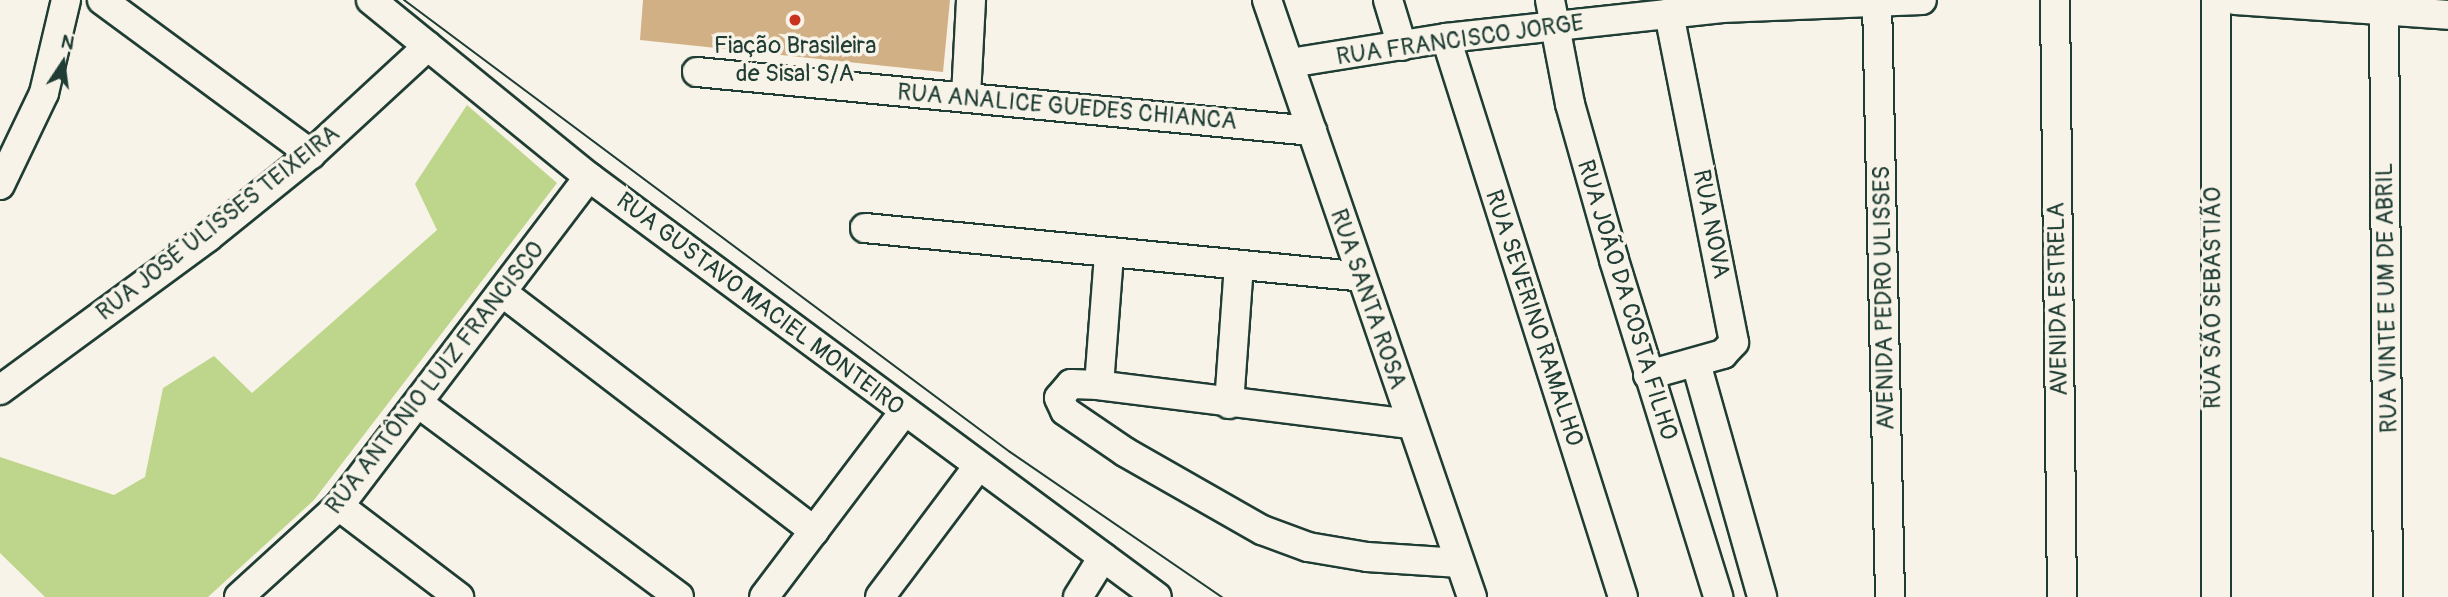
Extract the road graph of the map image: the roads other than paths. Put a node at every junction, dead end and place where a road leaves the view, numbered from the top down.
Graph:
1 (66, 0) edge
2 (102, 0) edge
3 (371, 0) edge
4 (971, 0) edge
5 (1267, 0) edge
6 (1388, 0) edge
7 (1922, 0) edge
8 (2055, 0) edge
9 (2216, 0) edge
10 (2235, 0) edge
11 (1877, 1) edge
12 (1721, 4) edge
13 (2384, 6) edge
14 (1552, 13) edge
15 (1669, 13) junction
16 (2448, 15) edge
17 (1446, 38) junction
18 (428, 46) junction
19 (1402, 46) junction
20 (1290, 62) junction
21 (697, 72) dead end
22 (966, 96) junction
23 (1312, 131) junction
24 (311, 154) junction
25 (589, 177) junction
26 (0, 185) edge
27 (865, 228) dead end
28 (1109, 255) junction
29 (1239, 266) junction
30 (1361, 278) junction
31 (503, 293) junction
32 (1696, 363) junction
33 (1648, 375) junction
34 (1099, 385) junction
35 (0, 390) edge
36 (418, 402) junction
37 (1229, 404) junction
38 (904, 412) junction
39 (1410, 424) junction
40 (977, 468) junction
41 (339, 506) junction
42 (814, 531) junction
43 (1103, 557) junction
44 (1460, 563) junction
45 (239, 597) edge
46 (459, 597) edge
47 (679, 597) edge
48 (764, 597) edge
49 (880, 597) edge
50 (1078, 597) edge
51 (1157, 597) edge
52 (1472, 597) edge
53 (1623, 597) edge
54 (1718, 597) edge
55 (1762, 597) edge
56 (1890, 597) edge
57 (2062, 597) edge
58 (2216, 597) edge
59 (2388, 597) edge

1 - 26 street
2 - 24 street
3 - 18 street, RUA GUSTAVO MACIEL MONTEIRO
4 - 22 street
5 - 20 street, RUA SANTA ROSA
6 - 19 street
7 - 11 street, RUA FRANCISCO JORGE
8 - 57 street, AVENIDA ESTRELA
9 - 58 street, RUA SÃO SEBASTIÃO
10 - 13 street
11 - 12 street, RUA FRANCISCO JORGE
11 - 56 street, AVENIDA PEDRO ULISSES
12 - 15 street, RUA FRANCISCO JORGE
13 - 16 street
13 - 59 street, RUA VINTE E UM DE ABRIL
14 - 15 street, RUA FRANCISCO JORGE
14 - 17 street, RUA FRANCISCO JORGE
14 - 33 street, RUA JOÃO DA COSTA FILHO
15 - 32 street, RUA NOVA
17 - 19 street, RUA FRANCISCO JORGE
17 - 53 street, RUA SEVERINO RAMALHO
18 - 24 street, RUA JOSÉ ULISSES TEIXEIRA
18 - 25 street, RUA GUSTAVO MACIEL MONTEIRO
19 - 20 street, RUA FRANCISCO JORGE
20 - 23 street, RUA SANTA ROSA
21 - 22 street, RUA ANALICE GUEDES CHIANCA
22 - 23 street, RUA ANALICE GUEDES CHIANCA
23 - 30 street, RUA SANTA ROSA
24 - 35 street, RUA JOSÉ ULISSES TEIXEIRA
25 - 31 street, RUA ANTÔNIO LUIZ FRANCISCO
25 - 38 street, RUA GUSTAVO MACIEL MONTEIRO
27 - 28 street
28 - 29 street
28 - 34 street
29 - 30 street
29 - 37 street
30 - 39 street, RUA SANTA ROSA
31 - 36 street, RUA ANTÔNIO LUIZ FRANCISCO
31 - 42 street
32 - 33 street, RUA NOVA
32 - 55 street
33 - 54 street, RUA JOÃO DA COSTA FILHO
34 - 37 street
34 - 44 street
36 - 41 street, RUA ANTÔNIO LUIZ FRANCISCO
36 - 47 street
37 - 39 street
38 - 40 street, RUA GUSTAVO MACIEL MONTEIRO
38 - 42 street
39 - 44 street, RUA SANTA ROSA
40 - 43 street, RUA GUSTAVO MACIEL MONTEIRO
40 - 49 street
41 - 45 street, RUA ANTÔNIO LUIZ FRANCISCO
41 - 46 street
42 - 48 street
43 - 50 street
43 - 51 street, RUA GUSTAVO MACIEL MONTEIRO
44 - 52 street, RUA SANTA ROSA

